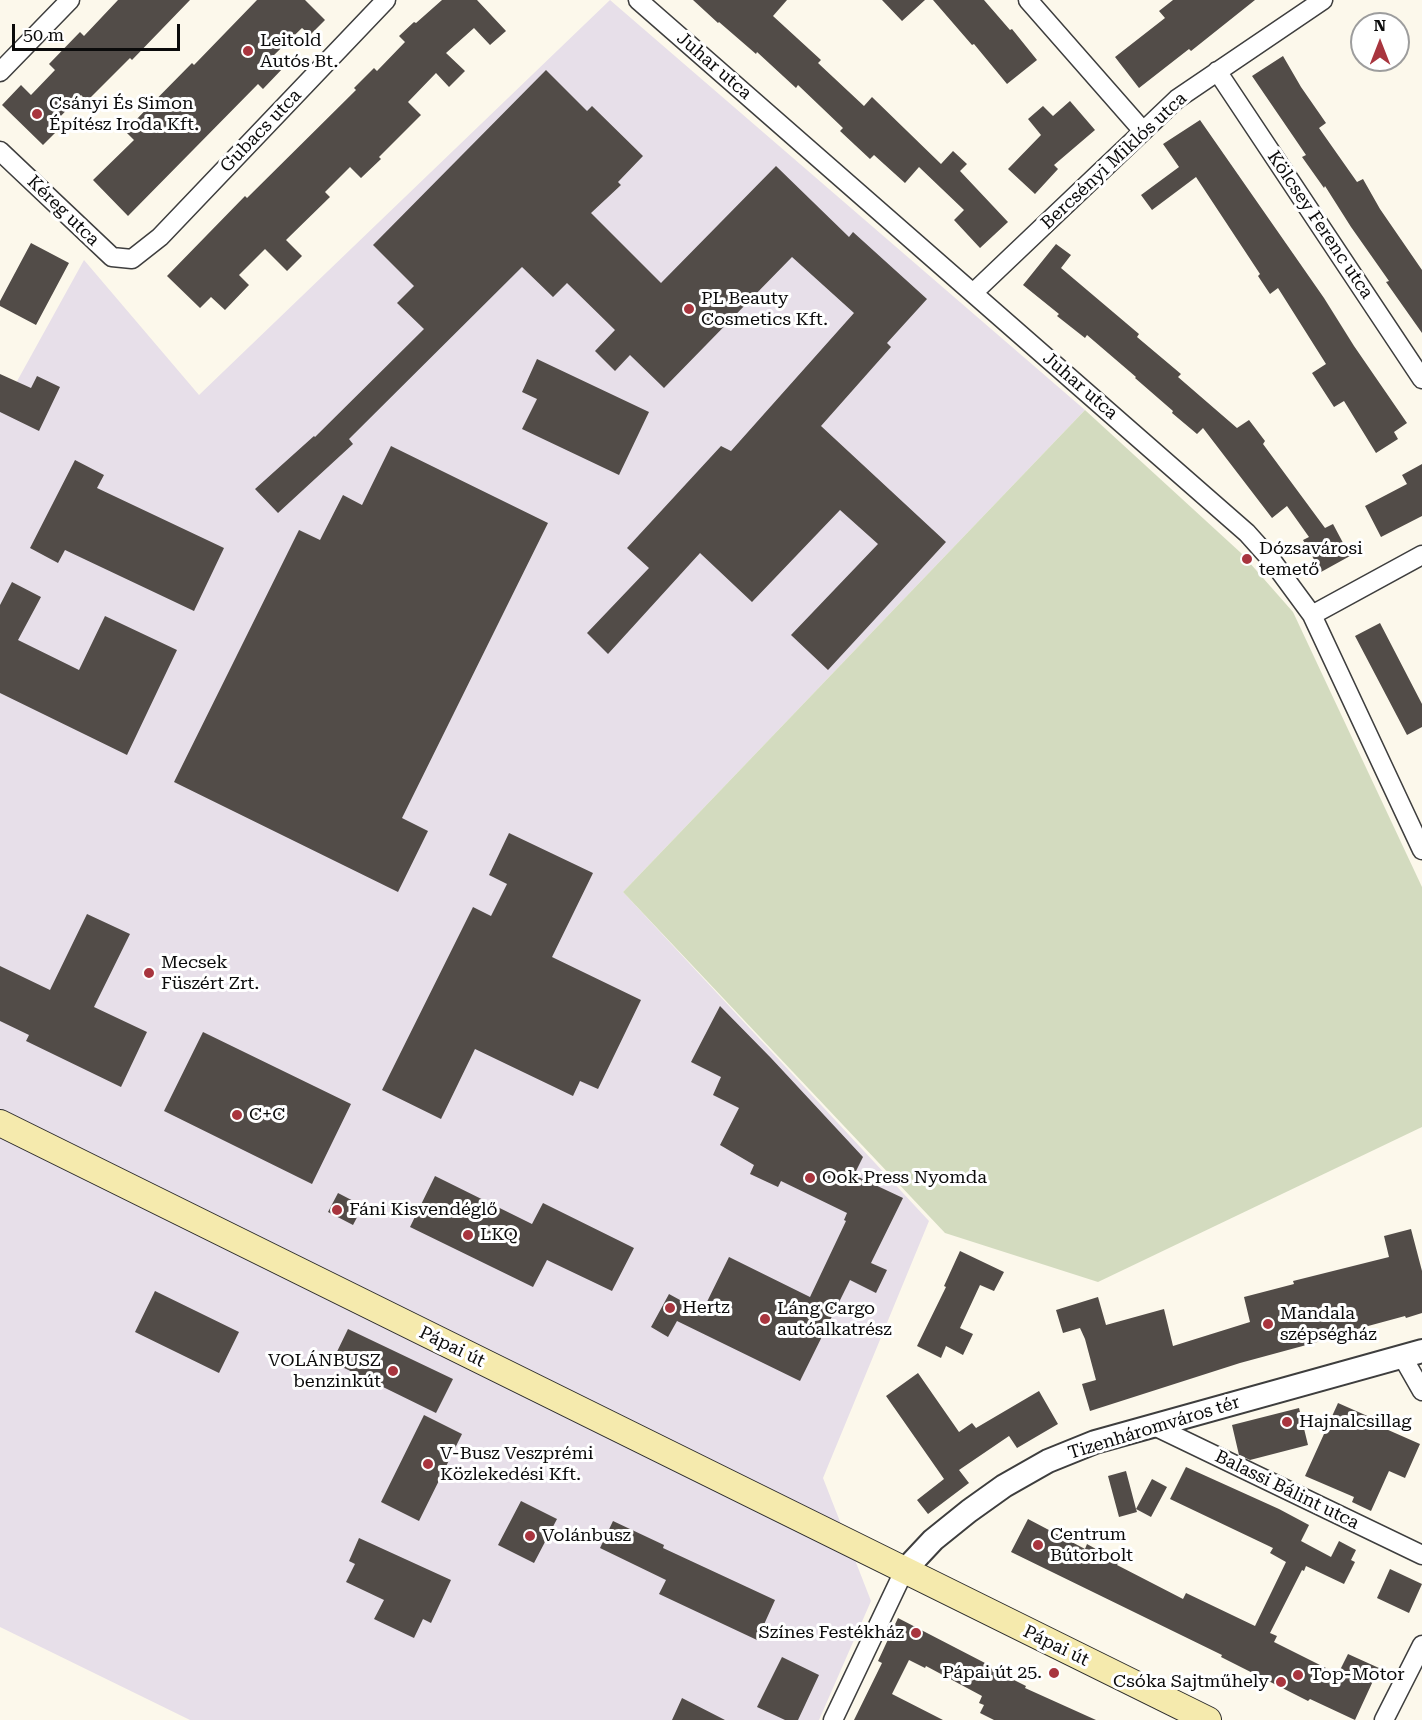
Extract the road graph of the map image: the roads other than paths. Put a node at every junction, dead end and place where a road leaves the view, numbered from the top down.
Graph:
1 (70, 0) edge
2 (386, 0) edge
3 (638, 0) edge
4 (1028, 0) edge
5 (1318, 1) edge
6 (1217, 71) junction
7 (0, 72) edge
8 (1143, 131) junction
9 (0, 151) edge
10 (132, 259) joint
11 (974, 293) junction
12 (1422, 379) edge
13 (1422, 555) edge
14 (1312, 615) junction
15 (1422, 850) edge
16 (0, 1123) edge
17 (1412, 1354) edge
18 (1422, 1391) edge
19 (1152, 1425) junction
20 (1422, 1555) edge
21 (904, 1571) junction
22 (1422, 1645) edge
23 (832, 1720) edge
24 (1208, 1720) edge
25 (1384, 1720) edge

1 - 7 street
2 - 10 street, Gubacs utca
3 - 11 street, Juhar utca
4 - 8 street
5 - 6 street, Bercsényi Miklós utca
6 - 8 street, Bercsényi Miklós utca
6 - 12 street, Kölcsey Ferenc utca
8 - 11 street, Bercsényi Miklós utca
9 - 10 street, Kéreg utca
11 - 14 street, Juhar utca
13 - 14 street
14 - 15 street, Juhar utca
16 - 21 main road, Pápai út
17 - 18 street
17 - 19 street, Tizenháromváros tér
19 - 20 street, Balassi Bálint utca
19 - 21 street, Tizenháromváros tér
21 - 23 street
21 - 24 main road, Pápai út
22 - 25 street

